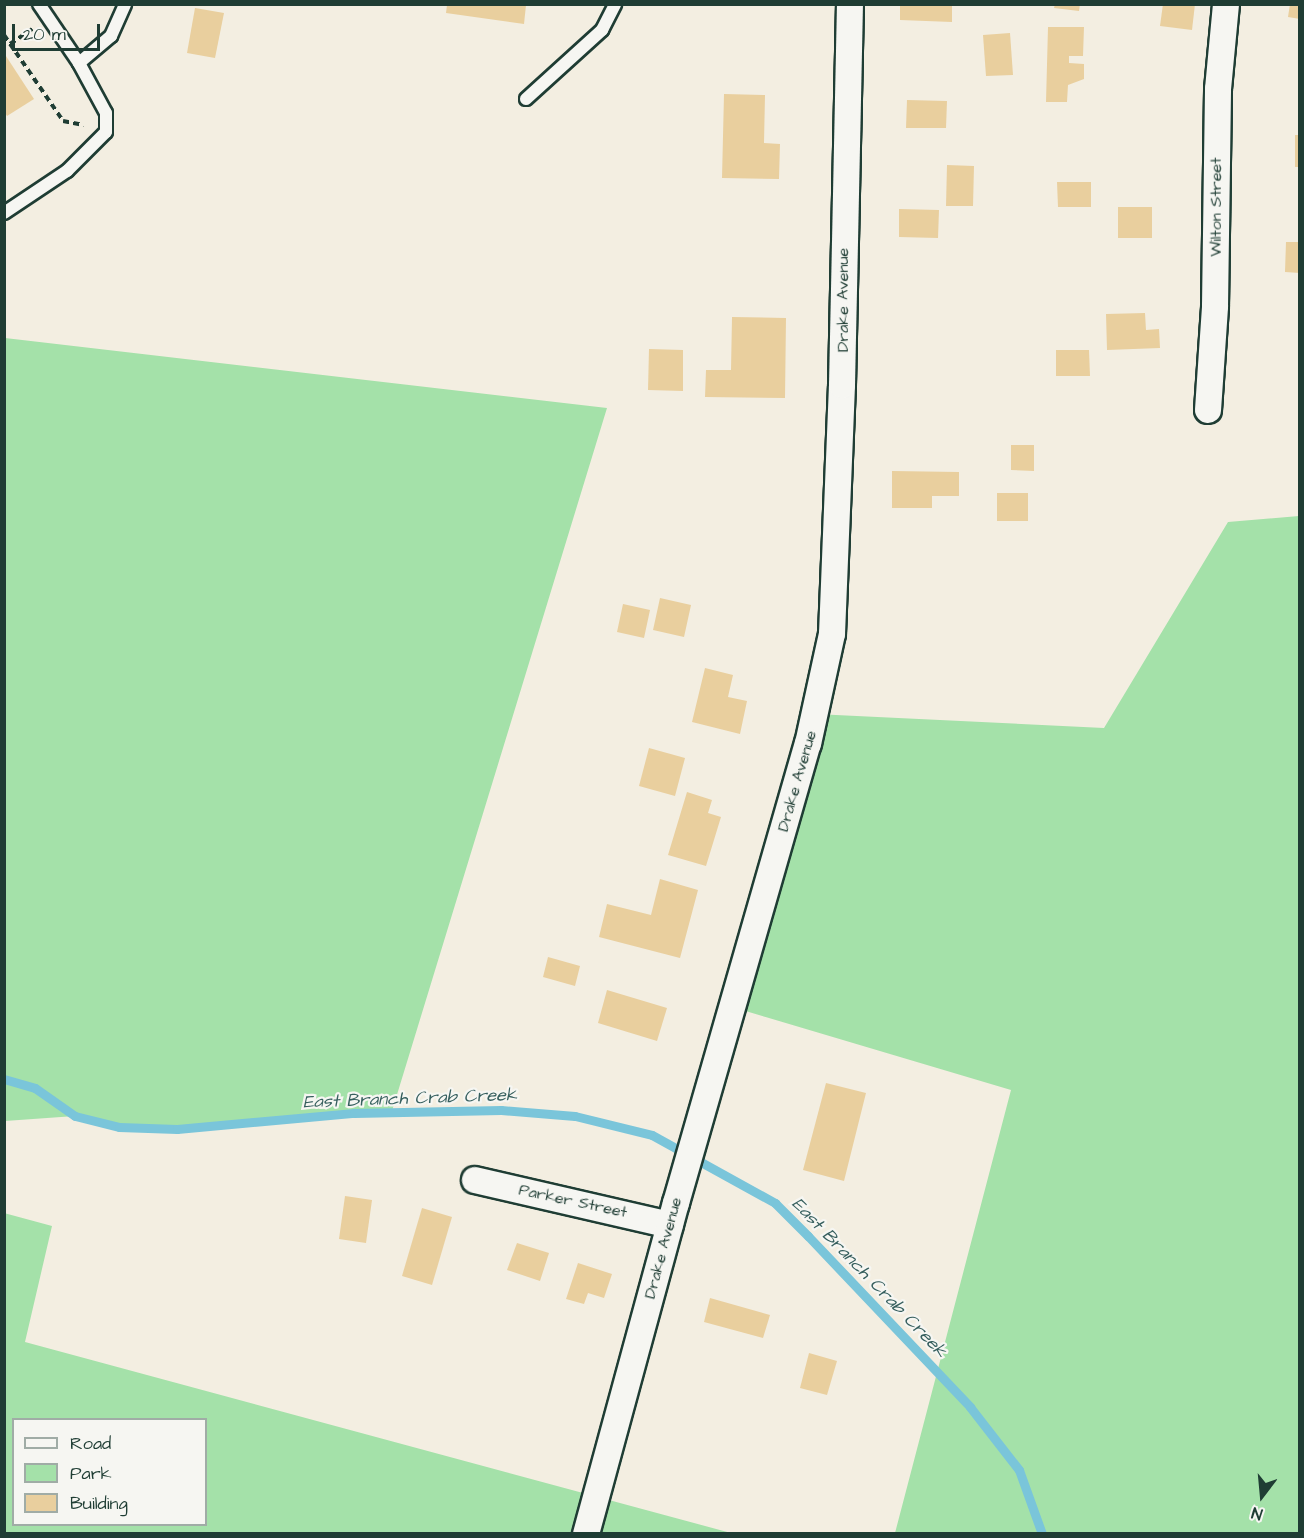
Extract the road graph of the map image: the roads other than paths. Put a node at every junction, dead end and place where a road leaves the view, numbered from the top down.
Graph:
1 (39, 4) edge
2 (125, 4) edge
3 (615, 4) edge
4 (850, 4) edge
5 (1226, 4) edge
6 (79, 63) junction
7 (526, 99) dead end
8 (4, 213) edge
9 (1208, 410) dead end
10 (475, 1180) dead end
11 (673, 1214) junction
12 (586, 1533) edge

1 - 6 lane
2 - 6 lane
3 - 7 lane
4 - 11 street, Drake Avenue
5 - 9 street, Wilton Street
6 - 8 lane
10 - 11 street, Parker Street
11 - 12 street, Drake Avenue

